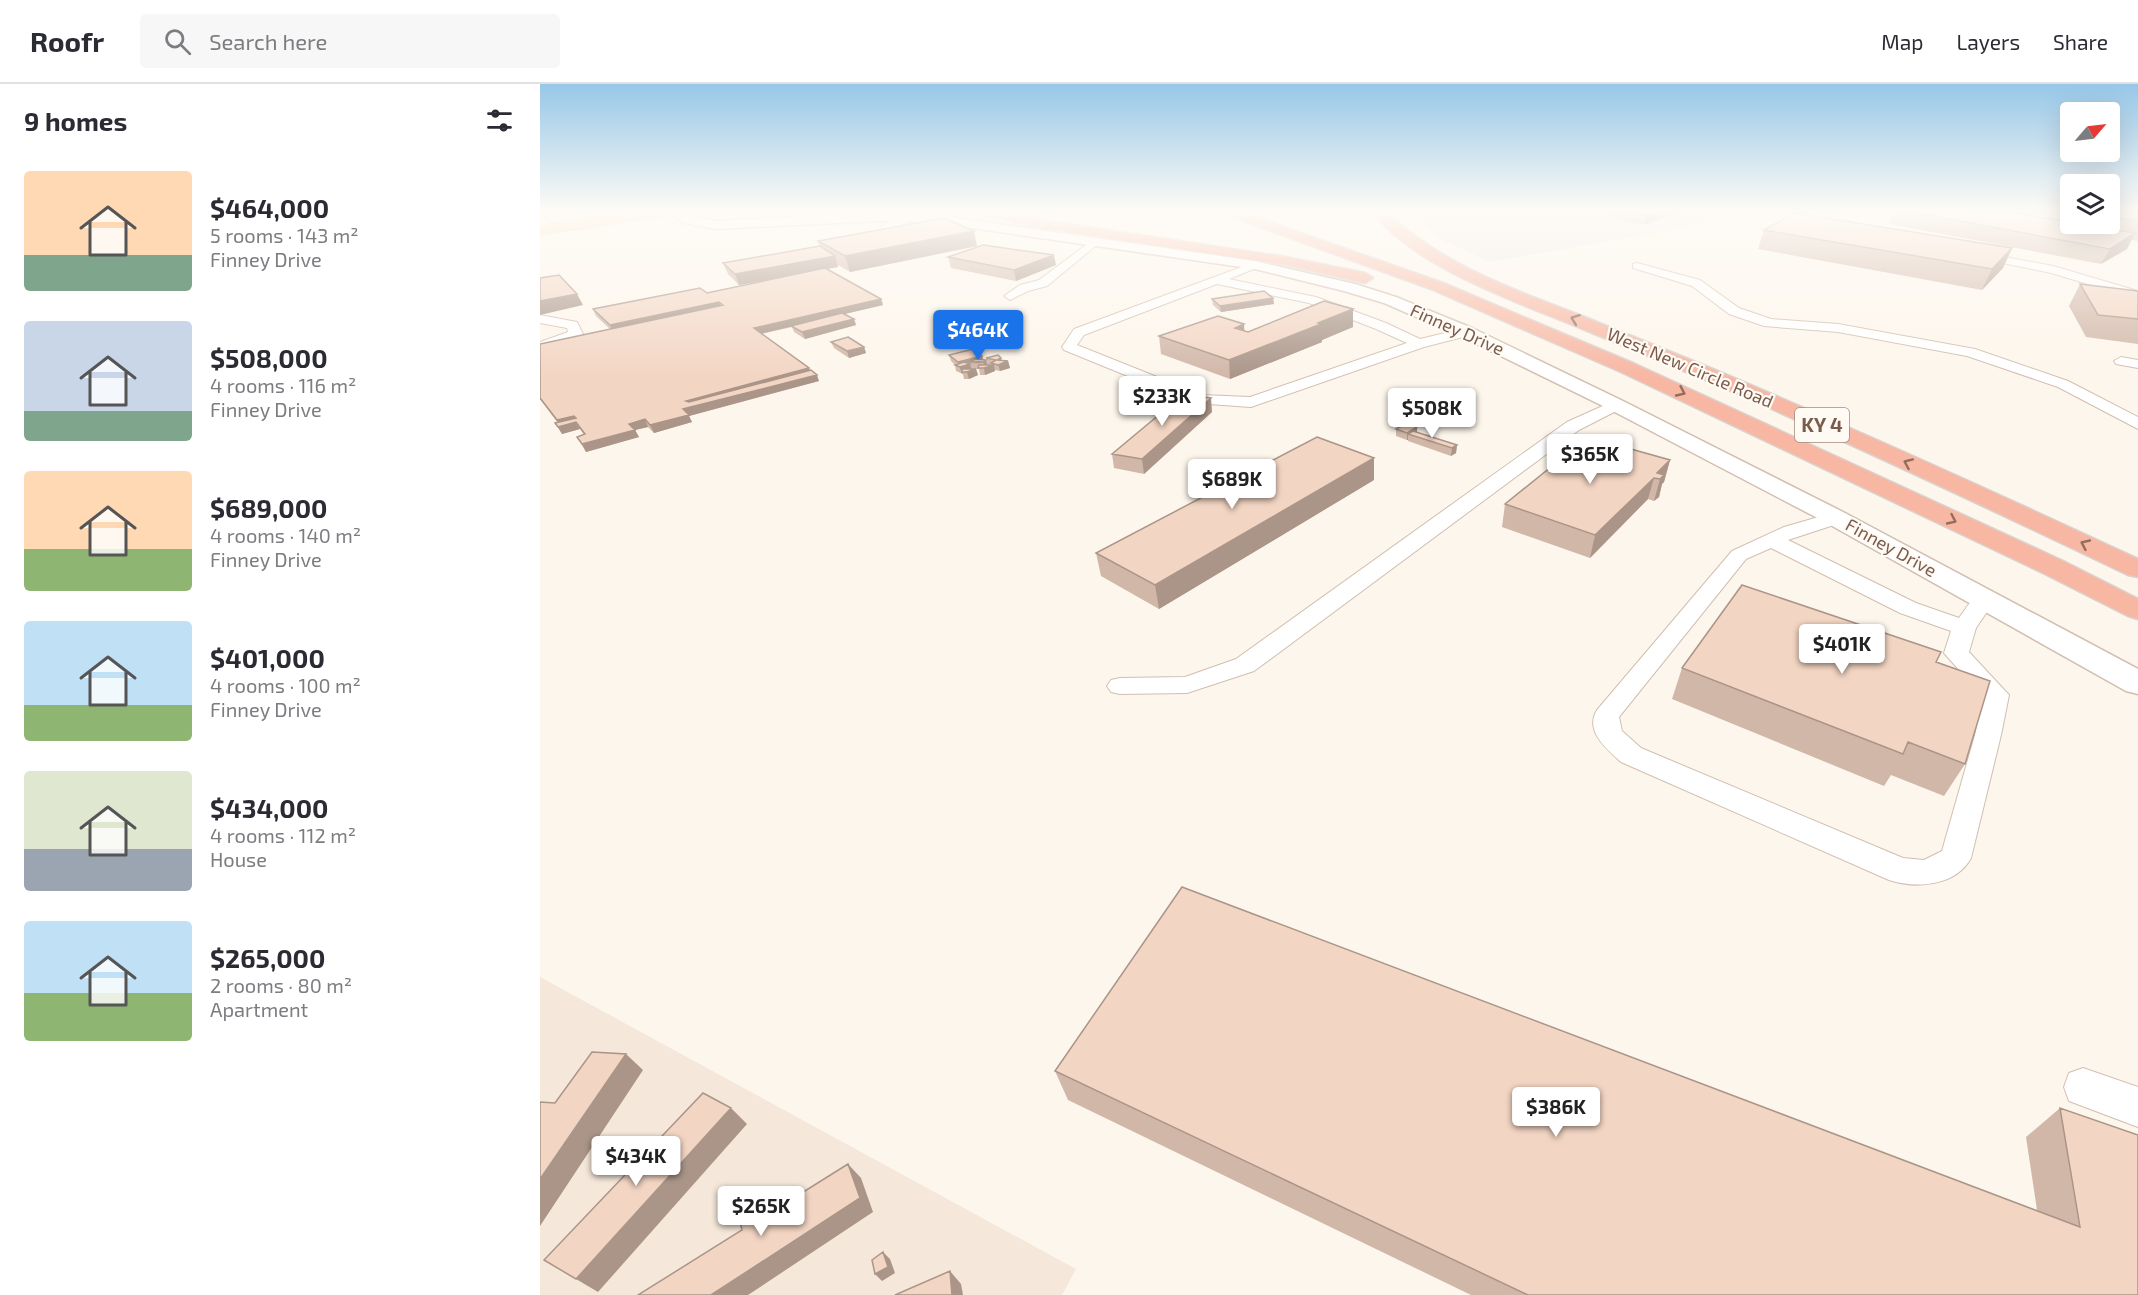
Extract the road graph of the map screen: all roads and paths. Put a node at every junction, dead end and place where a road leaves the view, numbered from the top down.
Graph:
1 (1065, 266) edge
2 (1254, 266) edge
3 (1257, 266) edge
4 (1308, 266) edge
5 (1380, 266) edge
6 (1430, 266) edge
7 (1453, 266) edge
8 (1637, 266) dead end
9 (2031, 266) edge
10 (1216, 280) junction
11 (1502, 291) junction
12 (2138, 295) edge
13 (1010, 296) dead end
14 (540, 319) edge
15 (1466, 332) junction
16 (1419, 344) junction
17 (540, 346) edge
18 (2121, 362) dead end
19 (2138, 364) edge
20 (1628, 368) junction
21 (1616, 405) junction
22 (2138, 424) edge
23 (1836, 518) junction
24 (1771, 540) junction
25 (2138, 569) edge
26 (1984, 600) junction
27 (2138, 610) edge
28 (1964, 628) junction
29 (2138, 683) edge
30 (1120, 686) dead end
31 (2083, 1088) dead end
32 (2138, 1107) edge

1 - 13 lane
2 - 10 lane
3 - 15 street, Finney Drive
4 - 20 highway
5 - 20 highway, KY 4
6 - 11 highway, KY 4
7 - 11 highway
8 - 22 lane
9 - 12 lane
10 - 16 lane
10 - 16 lane
25 -> 11 highway, West New Circle Road / KY 4
14 - 17 lane
15 - 16 lane
15 - 21 street, Finney Drive
18 - 19 lane
20 -> 27 highway, West New Circle Road / KY 4
21 - 23 street, Finney Drive
21 - 30 lane
23 - 24 lane
23 - 26 street, Finney Drive
24 - 28 lane
24 - 28 lane
26 - 28 lane
26 - 29 street, Finney Drive
31 - 32 lane

